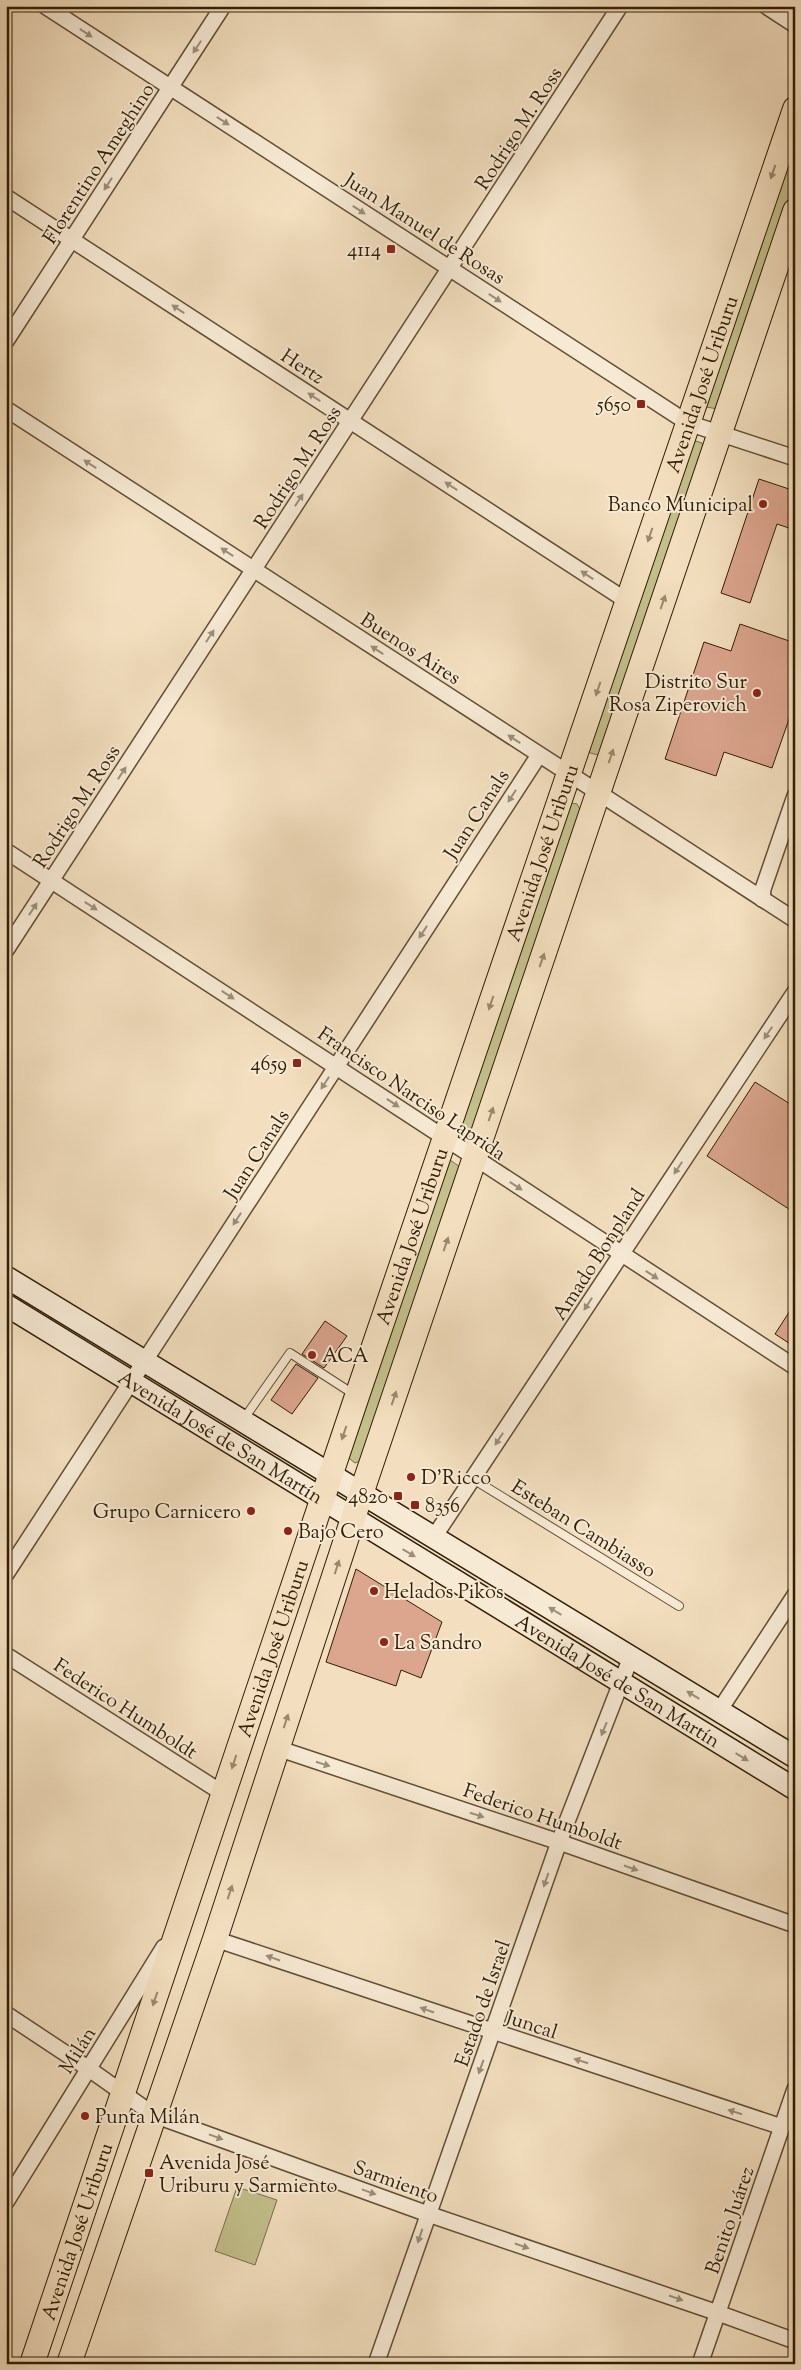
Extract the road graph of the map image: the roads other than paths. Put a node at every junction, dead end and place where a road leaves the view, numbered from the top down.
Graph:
1 (45, 6) edge
2 (223, 6) edge
3 (620, 6) edge
4 (766, 6) edge
5 (795, 25) edge
6 (170, 87) junction
7 (795, 109) edge
8 (6, 197) edge
9 (795, 210) edge
10 (72, 240) junction
11 (450, 268) junction
12 (6, 341) edge
13 (6, 409) edge
14 (350, 421) junction
15 (688, 423) junction
16 (719, 433) junction
17 (795, 458) edge
18 (254, 570) junction
19 (628, 601) junction
20 (539, 755) junction
21 (569, 775) junction
22 (598, 794) junction
23 (795, 796) edge
24 (6, 851) edge
25 (51, 880) junction
26 (762, 899) junction
27 (795, 920) edge
28 (6, 950) edge
29 (795, 992) edge
30 (337, 1066) junction
31 (444, 1139) junction
32 (475, 1160) junction
33 (621, 1254) junction
34 (6, 1278) edge
35 (6, 1304) edge
36 (144, 1362) junction
37 (795, 1367) edge
38 (132, 1382) junction
39 (357, 1396) junction
40 (242, 1421) junction
41 (330, 1475) junction
42 (473, 1479) junction
43 (361, 1494) junction
44 (322, 1500) junction
45 (352, 1519) junction
46 (434, 1537) junction
47 (6, 1574) edge
48 (795, 1595) edge
49 (679, 1606) dead end
50 (6, 1655) edge
51 (631, 1657) junction
52 (622, 1683) junction
53 (719, 1711) junction
54 (277, 1748) junction
55 (795, 1757) edge
56 (795, 1789) edge
57 (224, 1794) junction
58 (559, 1842) junction
59 (182, 1918) junction
60 (795, 1925) edge
61 (215, 1939) junction
62 (6, 2014) edge
63 (493, 2033) junction
64 (89, 2069) junction
65 (795, 2089) edge
66 (123, 2095) junction
67 (154, 2115) junction
68 (782, 2127) junction
69 (6, 2202) edge
70 (428, 2214) junction
71 (718, 2313) junction
72 (795, 2342) edge
73 (32, 2364) edge
74 (69, 2364) edge
75 (376, 2364) edge
76 (700, 2364) edge

1 -> 6 street, Juan Manuel de Rosas
2 -> 6 street, Florentino Ameghino
3 - 11 street, Rodrigo M. Ross
4 - 5 street
6 -> 10 street, Florentino Ameghino
6 -> 11 street, Juan Manuel de Rosas
7 -> 15 main road, Avenida José Uriburu
8 - 10 street, Hertz
9 - 16 main road, Avenida José Uriburu
10 - 12 street, Florentino Ameghino
14 -> 10 street, Hertz
11 - 14 street, Rodrigo M. Ross
11 -> 15 street, Juan Manuel de Rosas
18 -> 13 street, Buenos Aires
18 -> 14 street, Rodrigo M. Ross
19 -> 14 street, Hertz
15 - 16 street, Juan Manuel de Rosas
15 -> 19 main road, Avenida José Uriburu
16 - 17 street, Juan Manuel de Rosas
22 -> 16 main road, Avenida José Uriburu
20 -> 18 street, Buenos Aires
25 -> 18 street, Rodrigo M. Ross
19 -> 21 main road, Avenida José Uriburu
20 - 21 street, Buenos Aires
20 -> 30 street, Juan Canals
21 - 22 street, Buenos Aires
21 -> 31 main road, Avenida José Uriburu
22 - 26 street, Buenos Aires
32 -> 22 main road, Avenida José Uriburu
23 - 26 street
24 - 25 street, Francisco Narciso Laprida
28 -> 25 street, Rodrigo M. Ross
25 -> 30 street, Francisco Narciso Laprida
26 - 27 street, Buenos Aires
29 -> 33 street, Amado Bonpland
30 -> 31 street, Francisco Narciso Laprida
30 -> 36 street, Juan Canals
31 - 32 street, Francisco Narciso Laprida
31 - 39 main road, Avenida José Uriburu
32 -> 33 street, Francisco Narciso Laprida
43 -> 32 main road, Avenida José Uriburu
33 -> 37 street, Francisco Narciso Laprida
33 -> 42 street, Amado Bonpland
34 - 36 main road, Avenida José de San Martín
35 - 38 main road, Avenida José de San Martín
36 - 38 street, Juan Canals
36 - 40 main road, Avenida José de San Martín
38 - 44 main road, Avenida José de San Martín
38 - 47 street, Juan Canals
39 - 40 lane
39 -> 41 main road, Avenida José Uriburu
40 - 41 main road, Avenida José de San Martín
41 - 43 main road, Avenida José de San Martín
41 - 44 main road, Avenida José Uriburu
42 - 46 street, Amado Bonpland
42 - 49 lane, Esteban Cambiasso
43 - 45 main road, Avenida José Uriburu
43 - 46 main road, Avenida José de San Martín
44 - 45 main road, Avenida José de San Martín
44 -> 57 main road, Avenida José Uriburu
45 -> 52 main road, Avenida José de San Martín
54 -> 45 main road, Avenida José Uriburu
51 -> 46 main road, Avenida José de San Martín
48 - 53 street
50 - 57 street, Federico Humboldt
51 - 52 street, Estado de Israel
53 -> 51 main road, Avenida José de San Martín
52 -> 56 main road, Avenida José de San Martín
52 -> 58 street, Estado de Israel
53 - 55 main road, Avenida José de San Martín
54 -> 58 street, Federico Humboldt
61 -> 54 main road, Avenida José Uriburu
57 - 59 main road, Avenida José Uriburu
58 -> 60 street, Federico Humboldt
58 -> 63 street, Estado de Israel
59 - 64 street, Milán
59 -> 66 main road, Avenida José Uriburu
63 -> 61 street, Juncal
61 - 67 main road, Avenida José Uriburu
62 - 64 street, Sarmiento
68 -> 63 street, Juncal
63 -> 70 street, Estado de Israel
64 - 66 street, Sarmiento
64 - 69 street, Milán
65 - 68 street, Benito Juárez
66 - 67 street, Sarmiento
66 - 73 main road, Avenida José Uriburu
67 -> 70 street, Sarmiento
67 - 74 main road, Avenida José Uriburu
68 - 71 street, Benito Juárez
70 -> 71 street, Sarmiento
70 -> 75 street, Estado de Israel
71 - 72 street, Sarmiento
71 - 76 street, Benito Juárez

